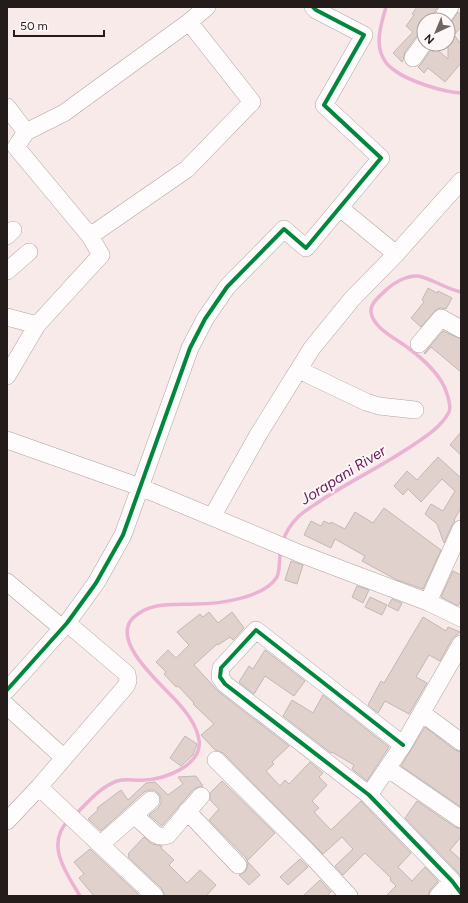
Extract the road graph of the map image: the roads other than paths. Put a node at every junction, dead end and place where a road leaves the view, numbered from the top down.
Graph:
1 (207, 7) edge
2 (313, 7) edge
3 (189, 22) junction
4 (417, 52) edge
5 (413, 58) dead end
6 (7, 107) edge
7 (26, 132) junction
8 (12, 153) edge
9 (461, 181) edge
10 (340, 208) junction
11 (90, 236) junction
12 (29, 252) dead end
13 (396, 254) junction
14 (7, 271) edge
15 (7, 317) edge
16 (37, 324) junction
17 (461, 329) edge
18 (419, 344) dead end
19 (299, 370) junction
20 (7, 376) edge
21 (415, 410) dead end
22 (7, 440) edge
23 (140, 488) junction
24 (212, 517) junction
25 (461, 530) edge
26 (7, 582) edge
27 (428, 602) junction
28 (461, 618) edge
29 (65, 626) junction
30 (461, 644) edge
31 (7, 690) edge
32 (7, 706) edge
33 (422, 713) junction
34 (461, 742) edge
35 (403, 745) junction
36 (64, 758) junction
37 (216, 760) dead end
38 (387, 768) junction
39 (40, 787) junction
40 (369, 795) junction
41 (201, 796) dead end
42 (151, 800) dead end
43 (187, 811) junction
44 (134, 815) junction
45 (461, 819) edge
46 (7, 821) edge
47 (95, 839) junction
48 (238, 865) dead end
49 (456, 887) edge
50 (155, 896) edge
51 (348, 896) edge
52 (438, 896) edge

1 - 3 street
2 - 10 street
3 - 7 street
3 - 11 street
4 - 5 street
6 - 7 street
7 - 8 street
8 - 11 street
9 - 13 street
10 - 13 street
10 - 23 street
11 - 16 street
12 - 14 street
13 - 19 street
15 - 16 street
16 - 20 street
17 - 18 street
19 - 21 street
19 - 24 street
22 - 23 street
23 - 24 street
23 - 29 street
24 - 27 street
25 - 27 street
26 - 29 street
27 - 28 street
29 - 31 street
29 - 36 street
30 - 33 street
32 - 36 street
33 - 34 street
33 - 35 street
35 - 38 street
35 - 40 street
36 - 39 street
37 - 51 street
38 - 40 street
38 - 45 street
39 - 46 street
39 - 47 street
40 - 49 street
41 - 43 street
42 - 44 street
43 - 44 street
43 - 48 street
44 - 47 street
47 - 50 street
49 - 52 street

